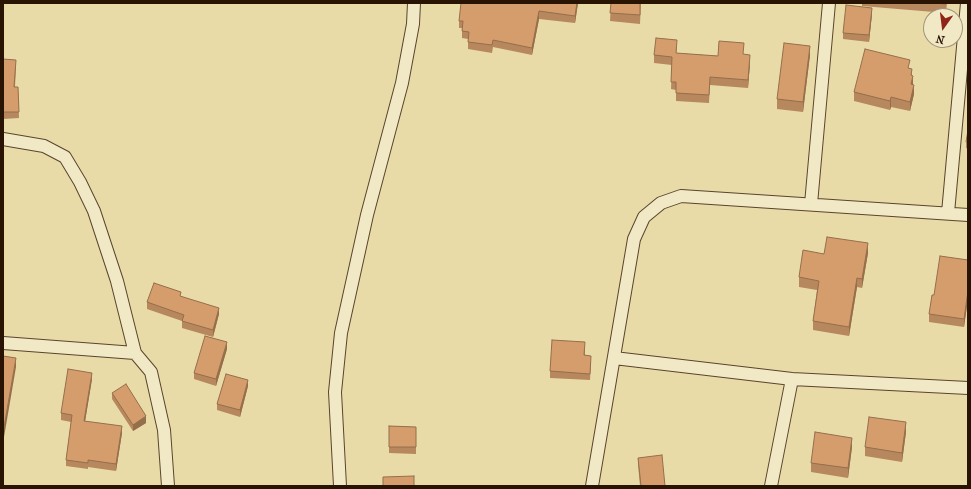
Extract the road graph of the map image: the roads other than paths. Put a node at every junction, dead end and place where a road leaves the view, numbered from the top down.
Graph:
1 (414, 3) edge
2 (829, 3) edge
3 (967, 3) edge
4 (966, 35) edge
5 (3, 139) edge
6 (810, 204) junction
7 (948, 213) junction
8 (968, 215) edge
9 (3, 343) edge
10 (135, 353) junction
11 (614, 358) junction
12 (792, 379) junction
13 (968, 388) edge
14 (168, 486) edge
15 (340, 486) edge
16 (592, 486) edge
17 (771, 486) edge

1 - 15 street
2 - 6 street
3 - 4 street
4 - 7 street
5 - 10 street
6 - 7 street
6 - 11 street
7 - 8 street
9 - 10 street
10 - 14 street
11 - 12 street
11 - 16 street
12 - 13 street
12 - 17 street

